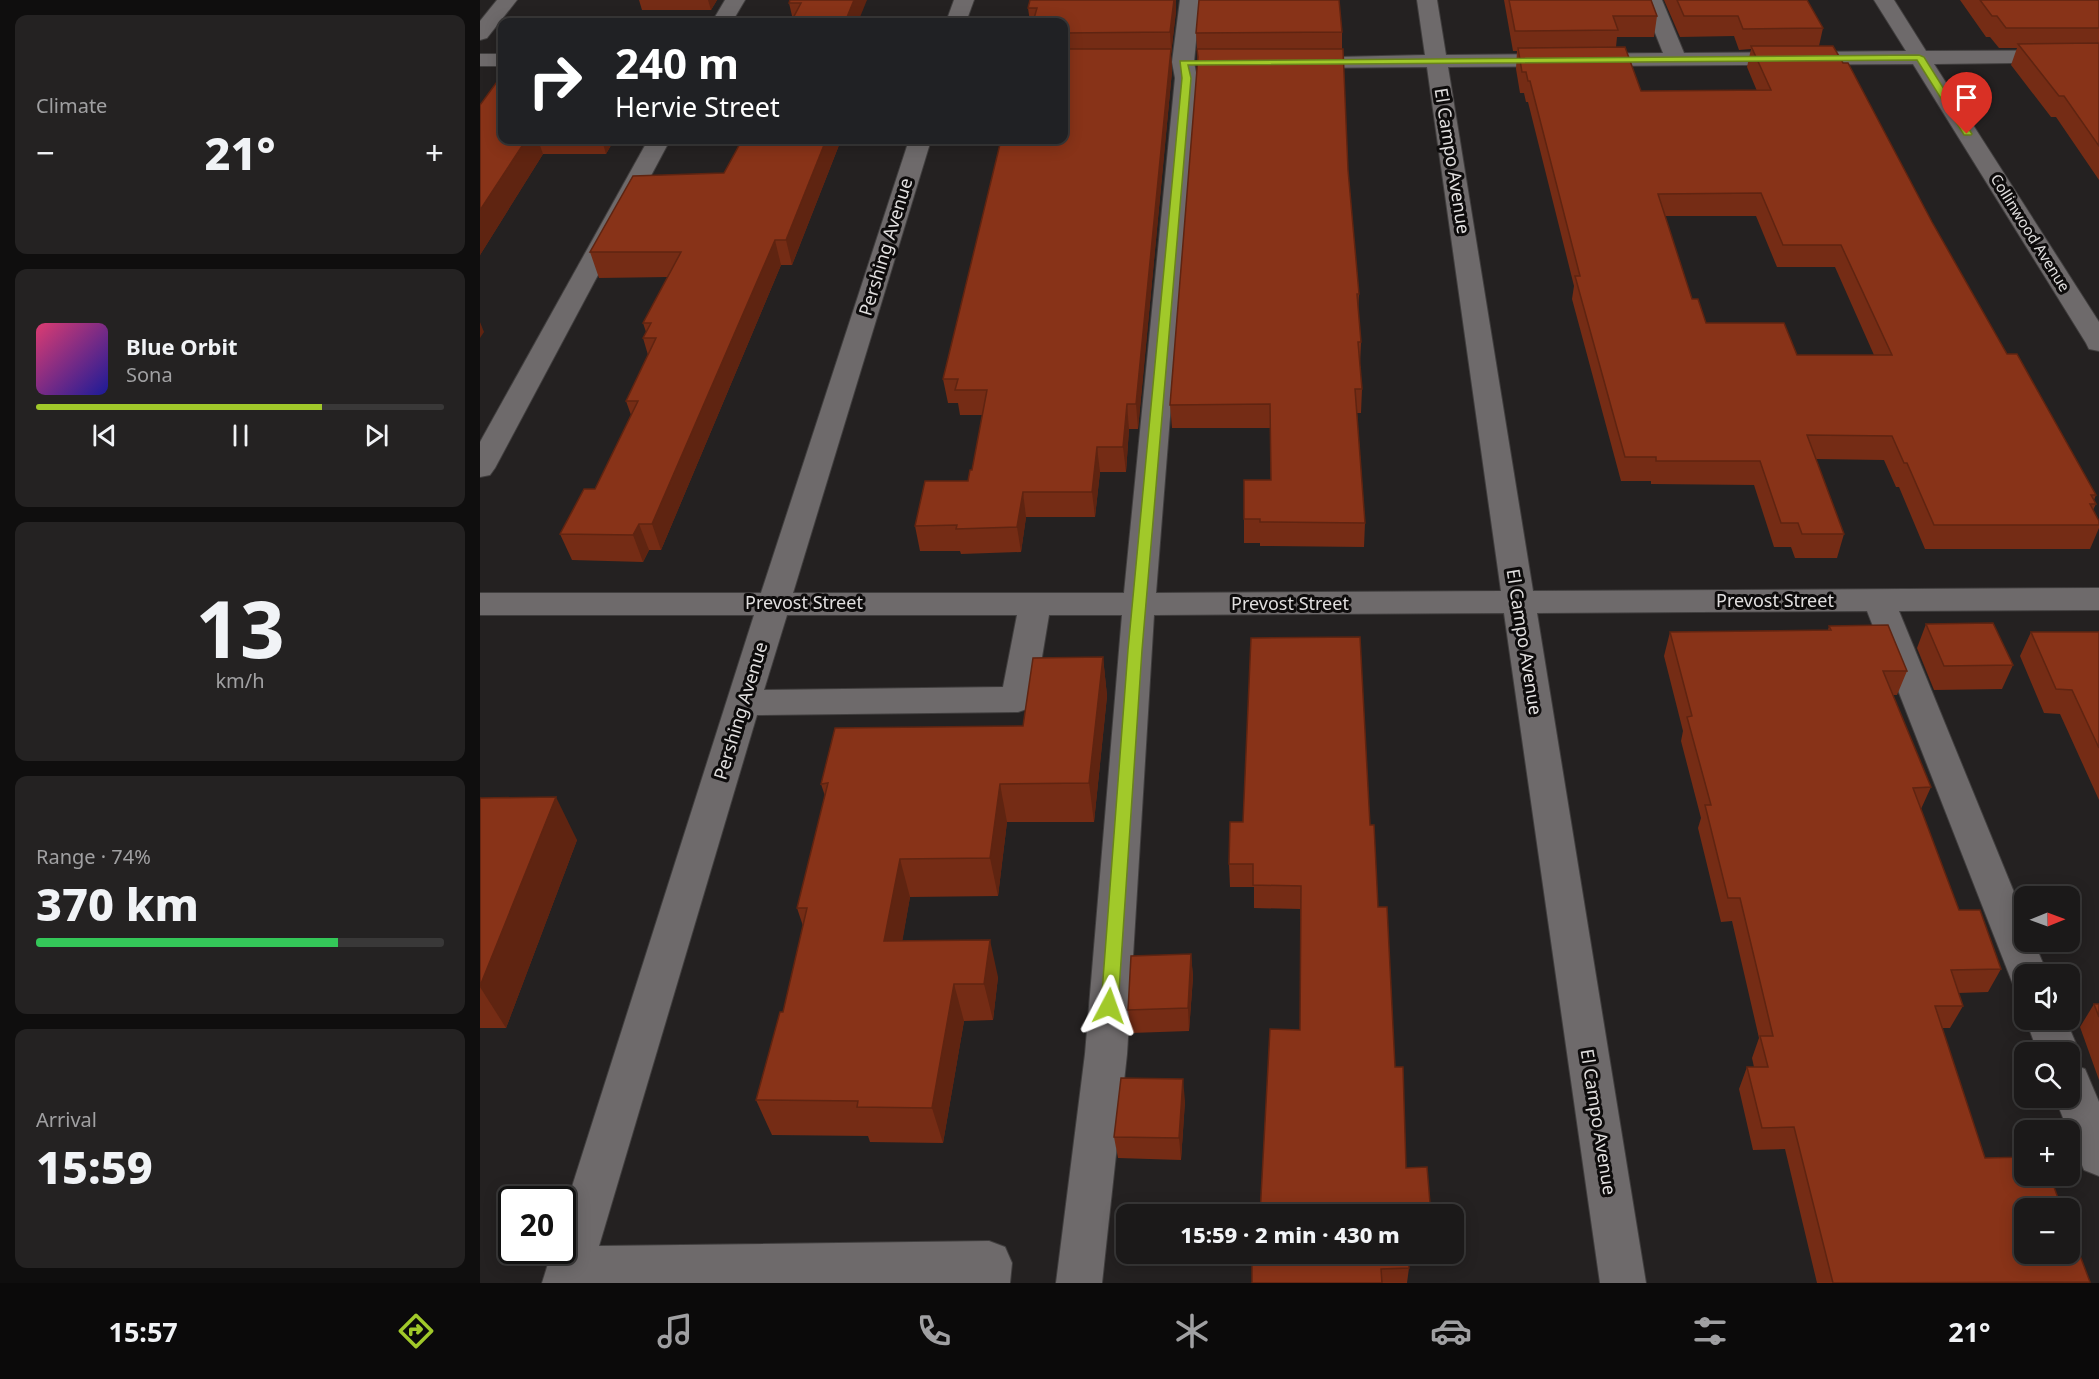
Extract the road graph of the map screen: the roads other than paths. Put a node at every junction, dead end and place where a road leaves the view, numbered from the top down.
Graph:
1 (507, 0) edge
2 (735, 0) edge
3 (963, 0) edge
4 (1190, 0) edge
5 (1427, 0) edge
6 (1652, 0) edge
7 (1884, 0) edge
8 (724, 18) edge
9 (957, 18) edge
10 (480, 34) edge
11 (2099, 56) edge
12 (1919, 57) junction
13 (1676, 59) junction
14 (480, 60) edge
15 (498, 60) edge
16 (1437, 61) junction
17 (1275, 62) edge
18 (657, 144) edge
19 (919, 144) edge
20 (2099, 343) edge
21 (480, 468) edge
22 (2099, 599) edge
23 (1879, 600) junction
24 (774, 603) junction
25 (1035, 603) junction
26 (1518, 603) junction
27 (480, 604) edge
28 (1141, 604) junction
29 (744, 703) junction
30 (2024, 964) edge
31 (2080, 1108) edge
32 (2099, 1156) edge
33 (568, 1276) edge
34 (987, 1283) edge
35 (1079, 1283) edge
36 (1623, 1283) edge

1 - 10 street
2 - 8 street
3 - 9 street
4 - 28 street
5 - 16 street, El Campo Avenue
6 - 13 street
7 - 12 street, Collinwood Avenue
11 - 12 street
12 - 13 street
12 - 20 street, Collinwood Avenue
13 - 16 street
14 - 15 street
16 - 17 street
16 - 26 street, El Campo Avenue
18 - 21 street
19 - 24 street, Pershing Avenue
22 - 23 street, Prevost Street
23 - 26 street, Prevost Street
23 - 30 street
24 - 25 street, Prevost Street
24 - 27 street, Prevost Street
24 - 29 street, Pershing Avenue
25 - 28 street, Prevost Street
25 - 29 street
26 - 28 street, Prevost Street
26 - 36 street, El Campo Avenue
28 - 35 street
29 - 33 street, Pershing Avenue
31 - 32 street
33 - 34 street

